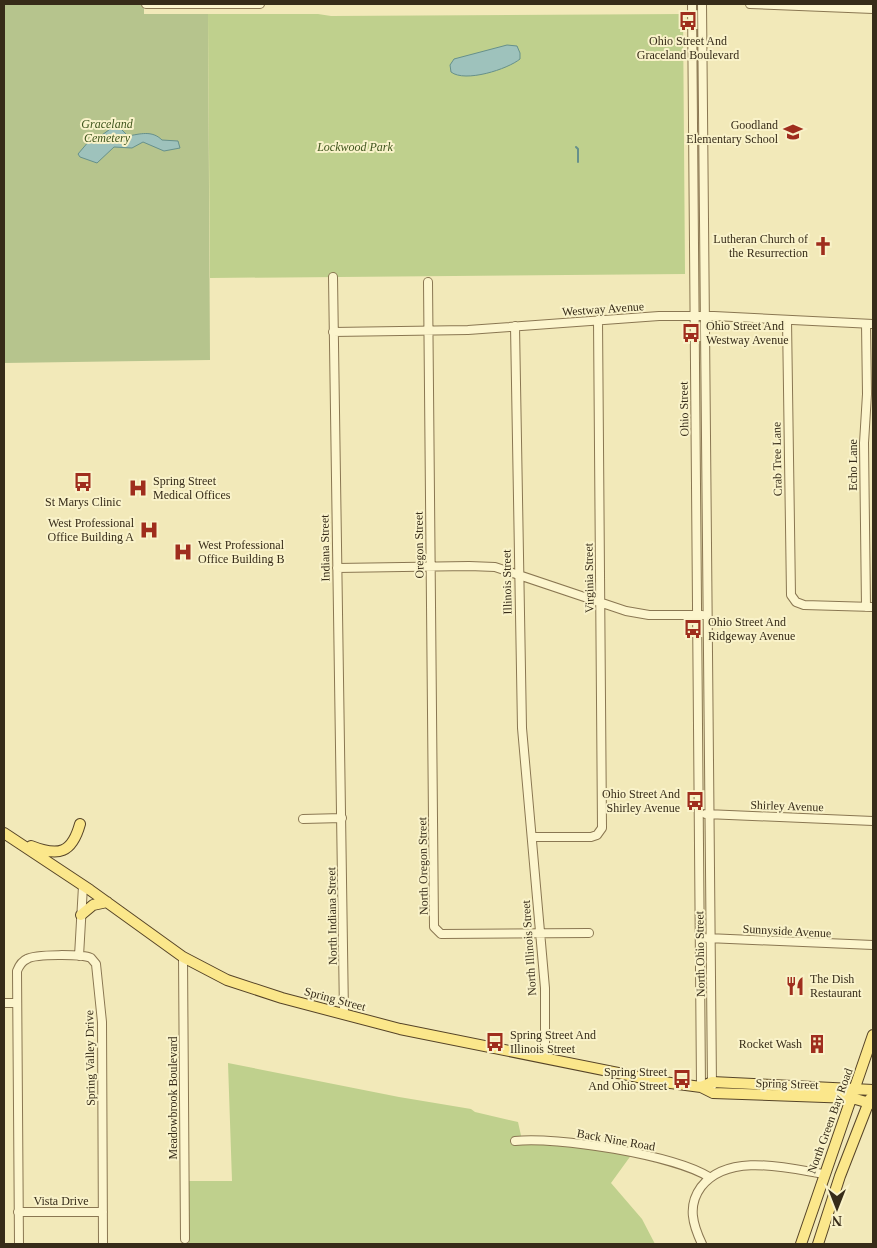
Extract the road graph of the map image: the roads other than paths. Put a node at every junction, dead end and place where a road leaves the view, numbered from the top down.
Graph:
1 (146, 4) edge
2 (260, 4) edge
3 (692, 4) edge
4 (702, 4) edge
5 (750, 4) edge
6 (779, 4) edge
7 (859, 6) edge
8 (873, 8) edge
9 (693, 113) junction
10 (703, 113) junction
11 (333, 277) dead end
12 (428, 282) dead end
13 (694, 316) junction
14 (705, 316) junction
15 (598, 320) junction
16 (787, 320) junction
17 (870, 324) edge
18 (515, 326) junction
19 (428, 330) junction
20 (334, 332) junction
21 (696, 425) junction
22 (707, 425) junction
23 (697, 514) junction
24 (708, 514) junction
25 (430, 567) junction
26 (337, 568) junction
27 (518, 574) junction
28 (600, 602) junction
29 (869, 607) edge
30 (710, 614) junction
31 (698, 615) junction
32 (699, 677) junction
33 (710, 677) junction
34 (700, 740) junction
35 (710, 741) junction
36 (433, 807) joint
37 (699, 814) junction
38 (710, 814) junction
39 (342, 818) junction
40 (303, 819) dead end
41 (873, 821) edge
42 (80, 824) dead end
43 (4, 832) edge
44 (532, 837) junction
45 (14, 839) junction
46 (83, 886) junction
47 (107, 902) junction
48 (81, 915) junction
49 (540, 933) junction
50 (589, 934) dead end
51 (700, 938) junction
52 (711, 938) junction
53 (873, 945) edge
54 (79, 956) junction
55 (183, 957) junction
56 (4, 1003) edge
57 (17, 1003) junction
58 (712, 1010) junction
59 (701, 1012) junction
60 (344, 1014) junction
61 (873, 1035) edge
62 (701, 1046) junction
63 (712, 1047) junction
64 (545, 1057) junction
65 (712, 1082) junction
66 (701, 1087) junction
67 (856, 1088) junction
68 (873, 1089) edge
69 (712, 1094) junction
70 (852, 1098) junction
71 (871, 1104) edge
72 (515, 1141) dead end
73 (824, 1174) junction
74 (709, 1177) junction
75 (18, 1212) junction
76 (103, 1212) junction
77 (185, 1239) dead end
78 (19, 1244) edge
79 (103, 1244) edge
80 (702, 1244) edge
81 (801, 1244) edge
82 (818, 1244) edge

1 - 2 street
3 - 9 street, Ohio Street
4 - 10 street, Ohio Street
5 - 6 street
6 - 7 street
7 - 8 street
9 - 10 street
9 - 13 street, Ohio Street
10 - 14 street, Ohio Street
11 - 20 street, Indiana Street
12 - 19 street, Oregon Street
13 - 14 street, Westway Avenue
13 - 15 street, Westway Avenue
13 - 21 street, Ohio Street
14 - 16 street, Westway Avenue
14 - 22 street, Ohio Street
15 - 18 street, Westway Avenue
15 - 28 street, Virginia Street
16 - 17 street, Westway Avenue
16 - 29 street, Crab Tree Lane
17 - 29 street, Echo Lane
18 - 19 street, Westway Avenue
18 - 27 street, Illinois Street
19 - 20 street, Westway Avenue
19 - 25 street, Oregon Street
20 - 26 street, Indiana Street
21 - 22 street
21 - 23 street, Ohio Street
22 - 24 street, Ohio Street
23 - 24 street
23 - 31 street, Ohio Street
24 - 30 street, Ohio Street
25 - 26 street
25 - 27 street
25 - 36 street, Oregon Street
26 - 39 street, Indiana Street
27 - 28 street
27 - 44 street, Illinois Street
28 - 31 street
28 - 44 street, Virginia Street
30 - 31 street
30 - 33 street, Ohio Street
31 - 32 street, Ohio Street
32 - 33 street
32 - 34 street, Ohio Street
33 - 35 street, Ohio Street
34 - 35 street
34 - 37 street, Ohio Street
35 - 38 street, Ohio Street
36 - 49 street, North Oregon Street
37 - 38 street, Shirley Avenue
37 - 51 street, North Ohio Street
38 - 41 street, Shirley Avenue
38 - 52 street, North Ohio Street
39 - 40 street
39 - 60 street, North Indiana Street
42 - 45 main road
43 - 45 main road, Spring Street
44 - 49 street, North Illinois Street
45 - 46 main road, Spring Street
46 - 47 main road, Spring Street
46 - 48 street
47 - 48 main road
47 - 55 main road, Spring Street
48 - 54 street
49 - 50 street
49 - 64 street, North Illinois Street
51 - 52 street, Sunnyside Avenue
51 - 59 street, North Ohio Street
52 - 53 street, Sunnyside Avenue
52 - 58 street, North Ohio Street
54 - 57 street
54 - 76 street, Spring Valley Drive
55 - 60 main road, Spring Street
55 - 77 street, Meadowbrook Boulevard
56 - 57 street
57 - 75 street
58 - 59 street
58 - 63 street, North Ohio Street
59 - 62 street, North Ohio Street
60 - 64 main road, Spring Street
61 - 67 main road, North Green Bay Road
62 - 63 street
62 - 66 street, North Ohio Street
63 - 65 street, North Ohio Street
64 - 66 main road, Spring Street
65 - 66 main road, Spring Street
65 - 67 main road, Spring Street
65 - 69 street, North Ohio Street
66 - 69 main road, Spring Street
67 - 68 main road, Spring Street
67 - 70 main road, North Green Bay Road
68 - 71 main road
69 - 70 main road, Spring Street
70 - 71 main road, Spring Street
70 - 73 main road, North Green Bay Road
71 - 82 main road
72 - 74 street, Back Nine Road
73 - 74 street
73 - 81 main road, North Green Bay Road
74 - 80 street
75 - 76 street, Vista Drive
75 - 78 street
76 - 79 street, Spring Valley Drive

